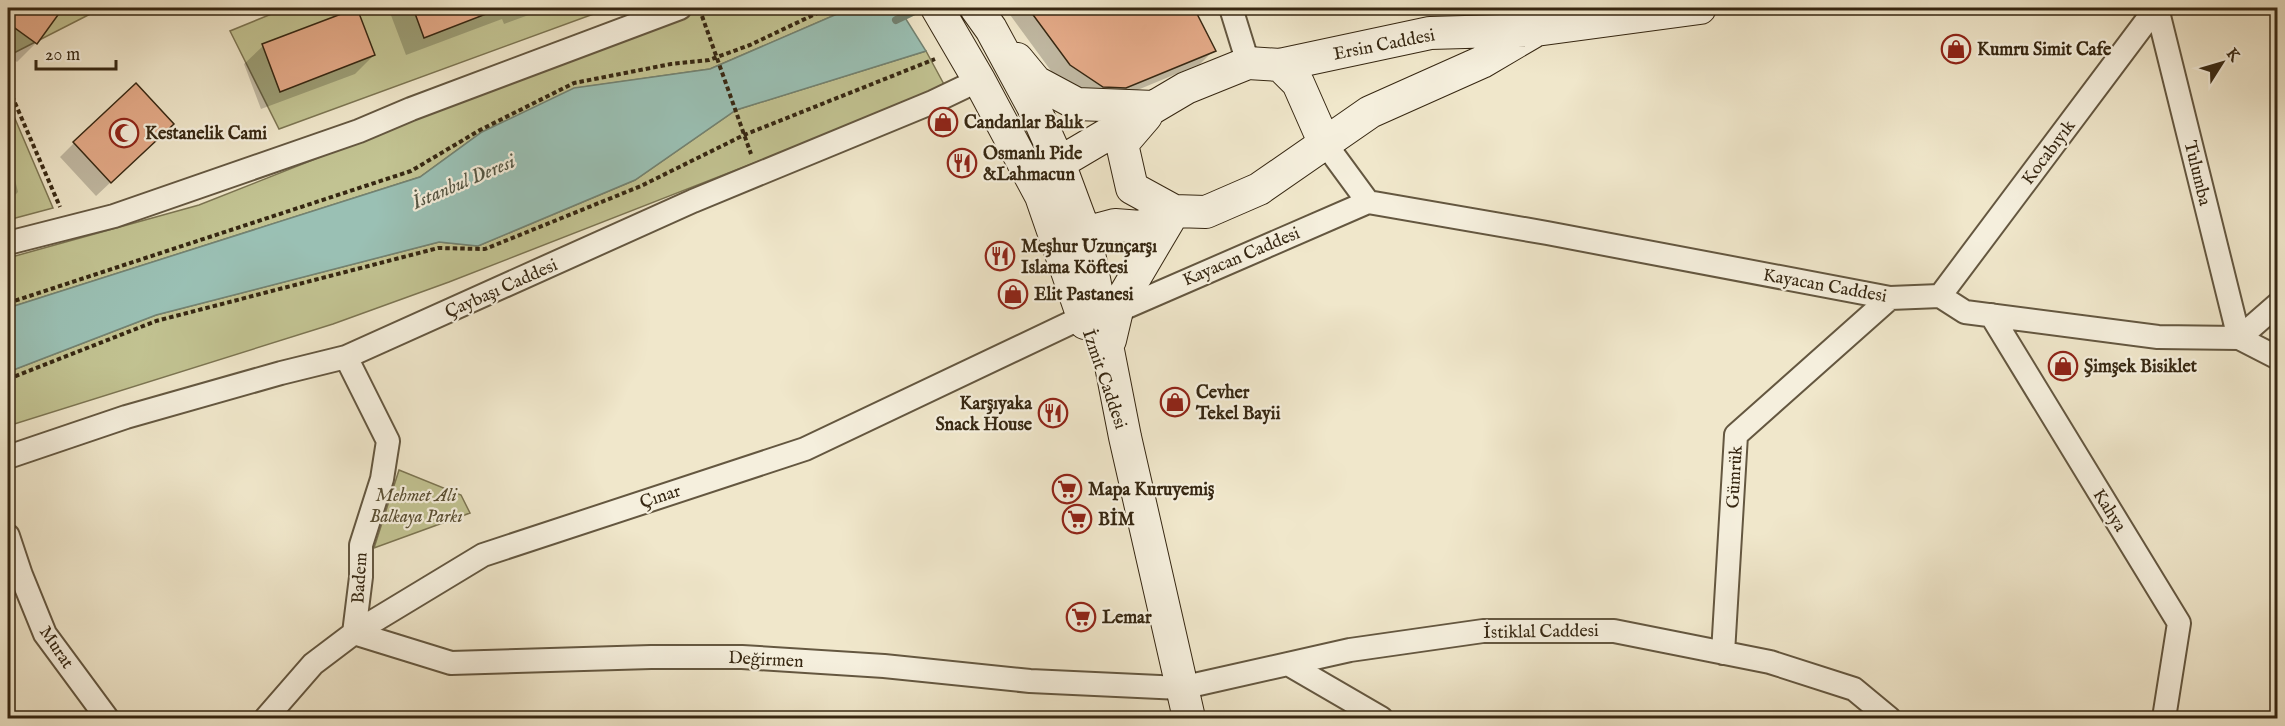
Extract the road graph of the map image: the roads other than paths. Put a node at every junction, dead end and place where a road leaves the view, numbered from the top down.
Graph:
1 (937, 8) edge
2 (1231, 8) edge
3 (1700, 8) edge
4 (2157, 8) edge
5 (691, 10) edge
6 (984, 18) edge
7 (1536, 30) junction
8 (1248, 63) junction
9 (1280, 65) junction
10 (979, 80) junction
11 (1154, 107) junction
12 (1324, 142) junction
13 (1059, 163) junction
14 (1041, 196) junction
15 (1368, 202) junction
16 (1174, 211) junction
17 (1070, 234) junction
18 (8, 243) edge
19 (1940, 296) junction
20 (1890, 298) junction
21 (2277, 304) edge
22 (1115, 312) junction
23 (1991, 315) junction
24 (1083, 317) junction
25 (2239, 338) junction
26 (1108, 352) junction
27 (346, 357) junction
28 (2277, 358) edge
29 (1125, 437) junction
30 (8, 457) edge
31 (8, 536) edge
32 (354, 633) junction
33 (1723, 653) junction
34 (1288, 664) junction
35 (1181, 688) junction
36 (108, 718) edge
37 (266, 718) edge
38 (1189, 718) edge
39 (1381, 718) edge
40 (1889, 718) edge
41 (2164, 718) edge

1 - 10 street, İzmit Caddesi
2 - 8 street
3 - 7 street, Ersin Caddesi
4 - 19 street, Kocabıyık
4 - 25 street, Tulumba
5 - 18 street
6 - 11 street
6 - 13 street, İzmit Caddesi
7 - 9 street, Ersin Caddesi
7 - 12 street
8 - 9 street, Ersin Caddesi
8 - 11 street
9 - 12 street
10 - 14 street, İzmit Caddesi
10 - 27 street, Çaybaşı Caddesi
11 - 13 street
11 - 16 street
12 - 15 street
12 - 16 street
13 - 14 street
13 - 17 street, İzmit Caddesi
14 - 17 street, İzmit Caddesi
15 - 20 street, Kayacan Caddesi
15 - 22 street, Kayacan Caddesi
16 - 17 street
16 - 22 street
17 - 24 street, İzmit Caddesi
17 - 26 street, İzmit Caddesi
19 - 20 street, Kayacan Caddesi
19 - 23 street
20 - 33 street, Gümrük
21 - 25 street
22 - 26 street
23 - 25 street
23 - 41 street, Kahya
24 - 29 street, İzmit Caddesi
24 - 32 street, Çınar
25 - 28 street
26 - 29 street, İzmit Caddesi
27 - 30 street, Çaybaşı Caddesi
27 - 32 street, Badem
29 - 35 street
31 - 36 street, Murat
32 - 35 street, Değirmen
32 - 37 street, Çınar
33 - 34 street, İstiklal Caddesi
33 - 40 street, İstiklal Caddesi
34 - 35 street, İstiklal Caddesi
34 - 39 street
35 - 38 street

